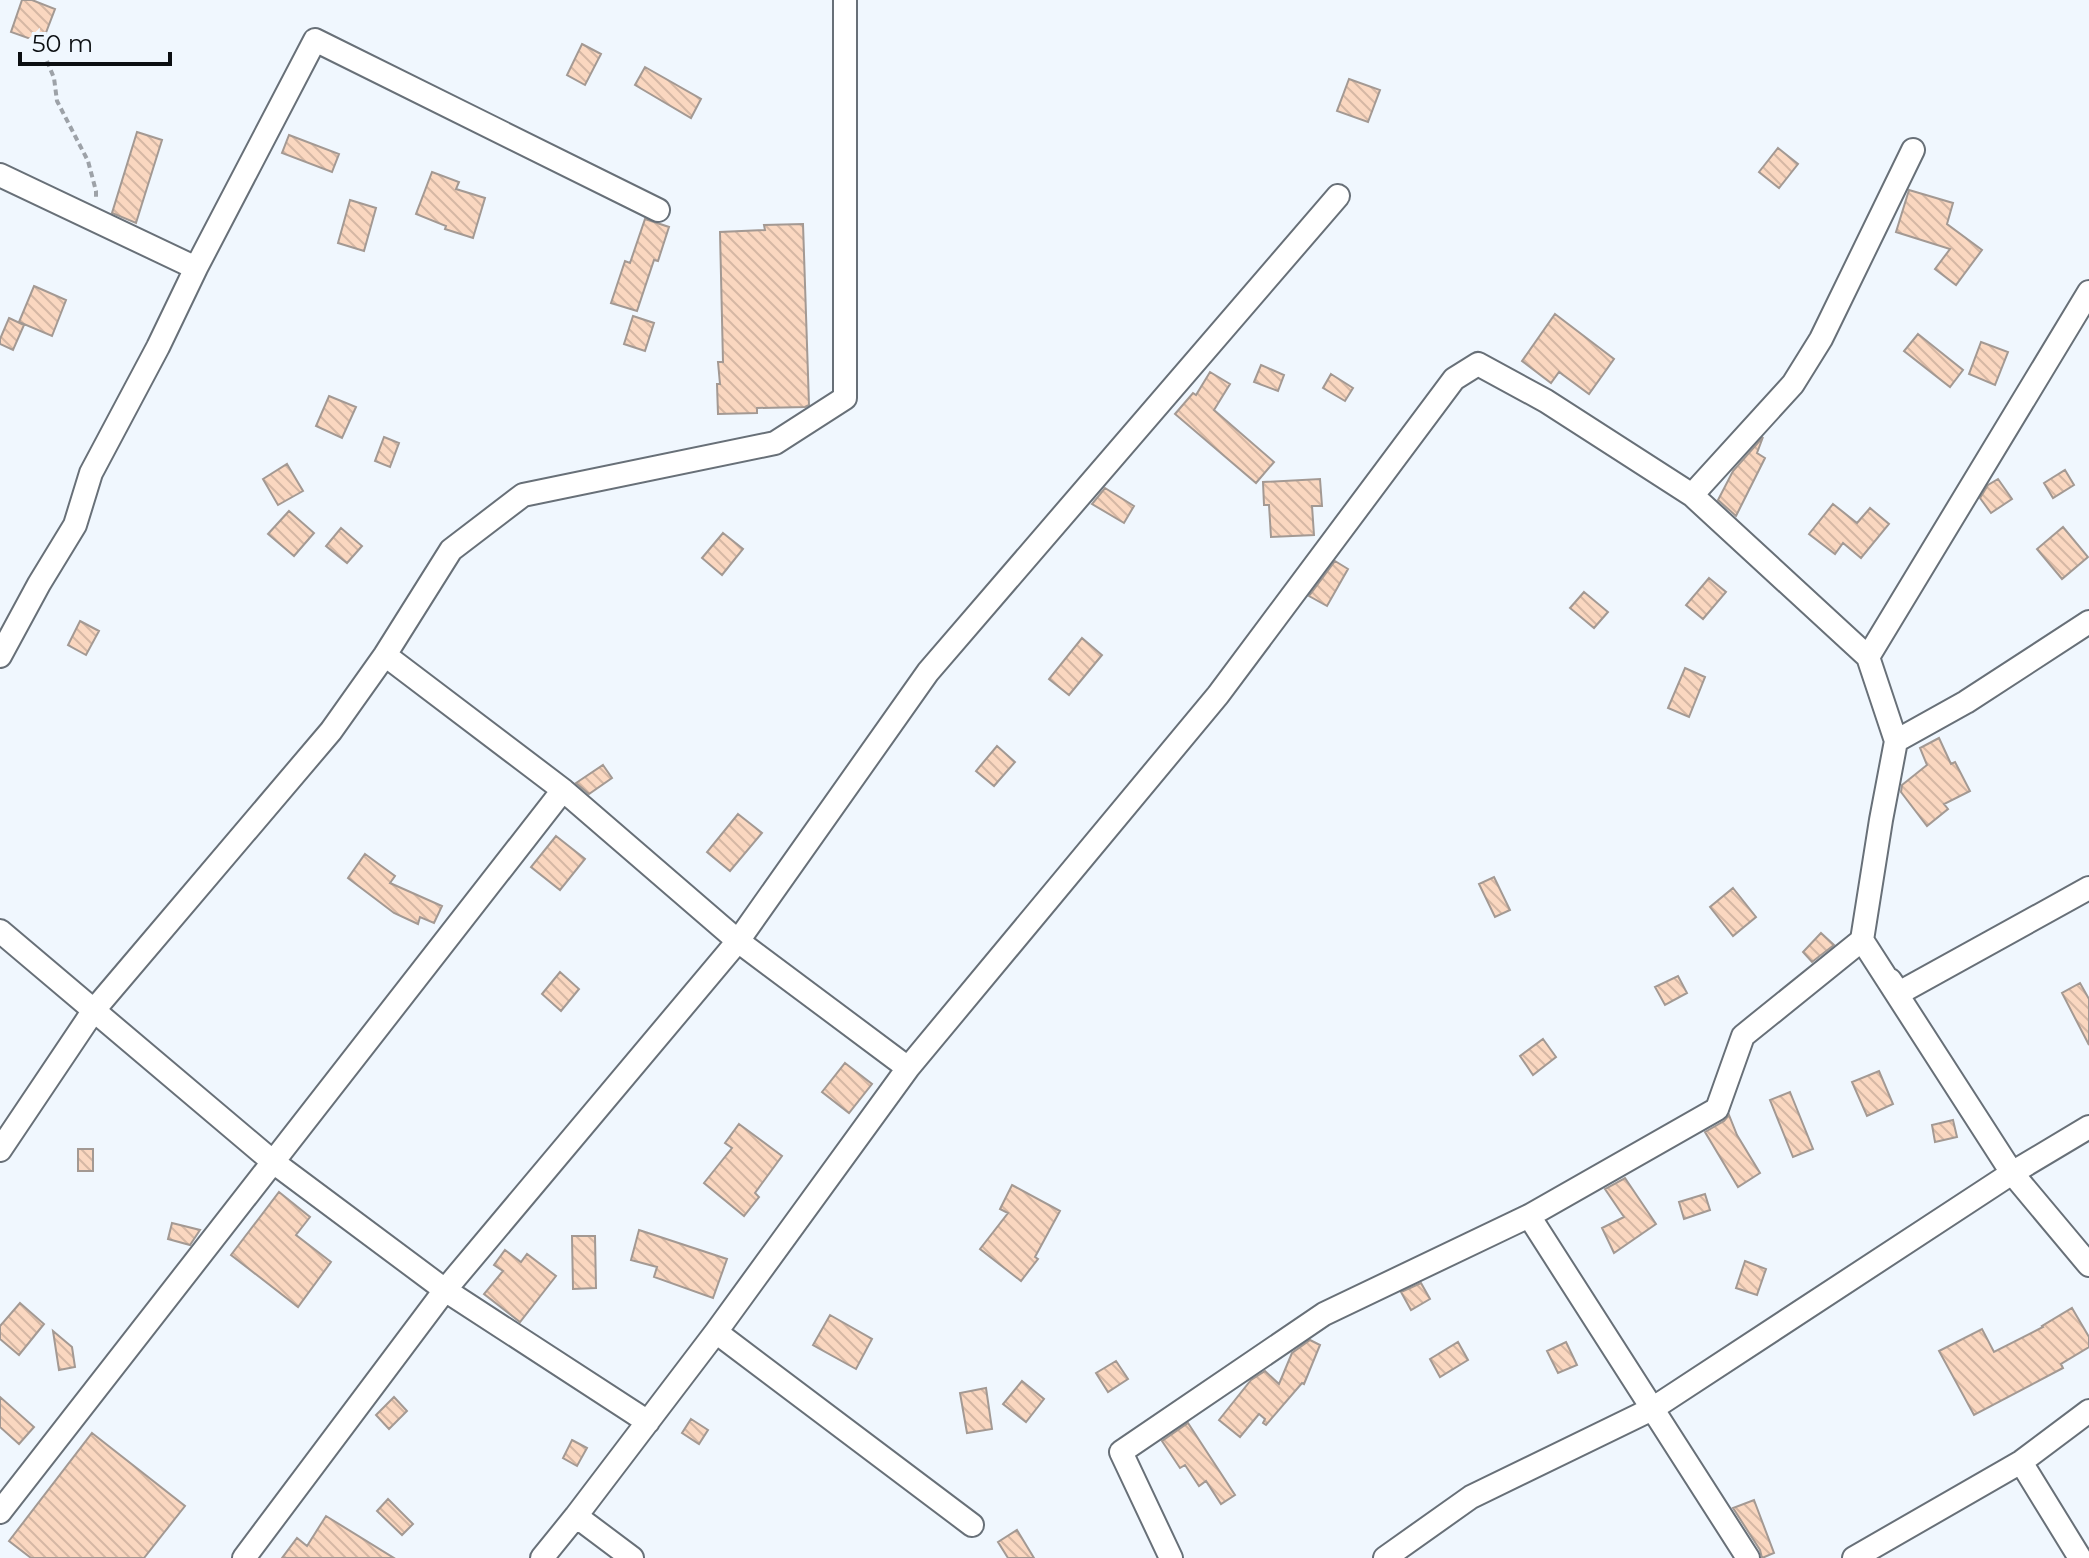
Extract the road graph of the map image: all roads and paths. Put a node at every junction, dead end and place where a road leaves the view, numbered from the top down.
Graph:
1 (845, 0) edge
2 (47, 61) dead end
3 (1913, 150) dead end
4 (0, 175) edge
5 (1338, 196) dead end
6 (658, 210) dead end
7 (94, 219) junction
8 (196, 268) junction
9 (2089, 292) edge
10 (1692, 495) junction
11 (2089, 622) edge
12 (385, 655) junction
13 (0, 656) edge
14 (1868, 657) junction
15 (1896, 741) junction
16 (563, 790) junction
17 (2089, 888) edge
18 (0, 931) edge
19 (1862, 940) junction
20 (738, 941) junction
21 (94, 1010) junction
22 (908, 1068) junction
23 (2089, 1127) edge
24 (0, 1150) edge
25 (272, 1161) junction
26 (2012, 1173) junction
27 (1529, 1216) junction
28 (2089, 1265) edge
29 (445, 1290) junction
30 (716, 1332) junction
31 (1652, 1409) junction
32 (2089, 1411) edge
33 (648, 1422) junction
34 (2021, 1462) junction
35 (0, 1512) edge
36 (576, 1516) junction
37 (972, 1525) dead end
38 (244, 1558) edge
39 (542, 1558) edge
40 (632, 1558) edge
41 (1171, 1558) edge
42 (1385, 1558) edge
43 (1748, 1558) edge
44 (1854, 1558) edge
45 (2080, 1558) edge

1 - 12 street
2 - 7 path
3 - 10 street
4 - 7 street
5 - 20 street
6 - 8 street
7 - 8 street
8 - 13 street
9 - 14 street
10 - 14 street
10 - 22 street
11 - 15 street
12 - 16 street
12 - 21 street
14 - 15 street
15 - 19 street
16 - 20 street
16 - 25 street
17 - 19 street
18 - 21 street
19 - 26 street
19 - 27 street
20 - 22 street
20 - 29 street
21 - 24 street
21 - 25 street
22 - 30 street
23 - 26 street
25 - 29 street
25 - 35 street
26 - 28 street
26 - 31 street
27 - 31 street
27 - 41 street
29 - 33 street
29 - 38 street
30 - 33 street
30 - 37 street
31 - 42 street
31 - 43 street
32 - 34 street
33 - 36 street
34 - 44 street
34 - 45 street
36 - 39 street
36 - 40 street

